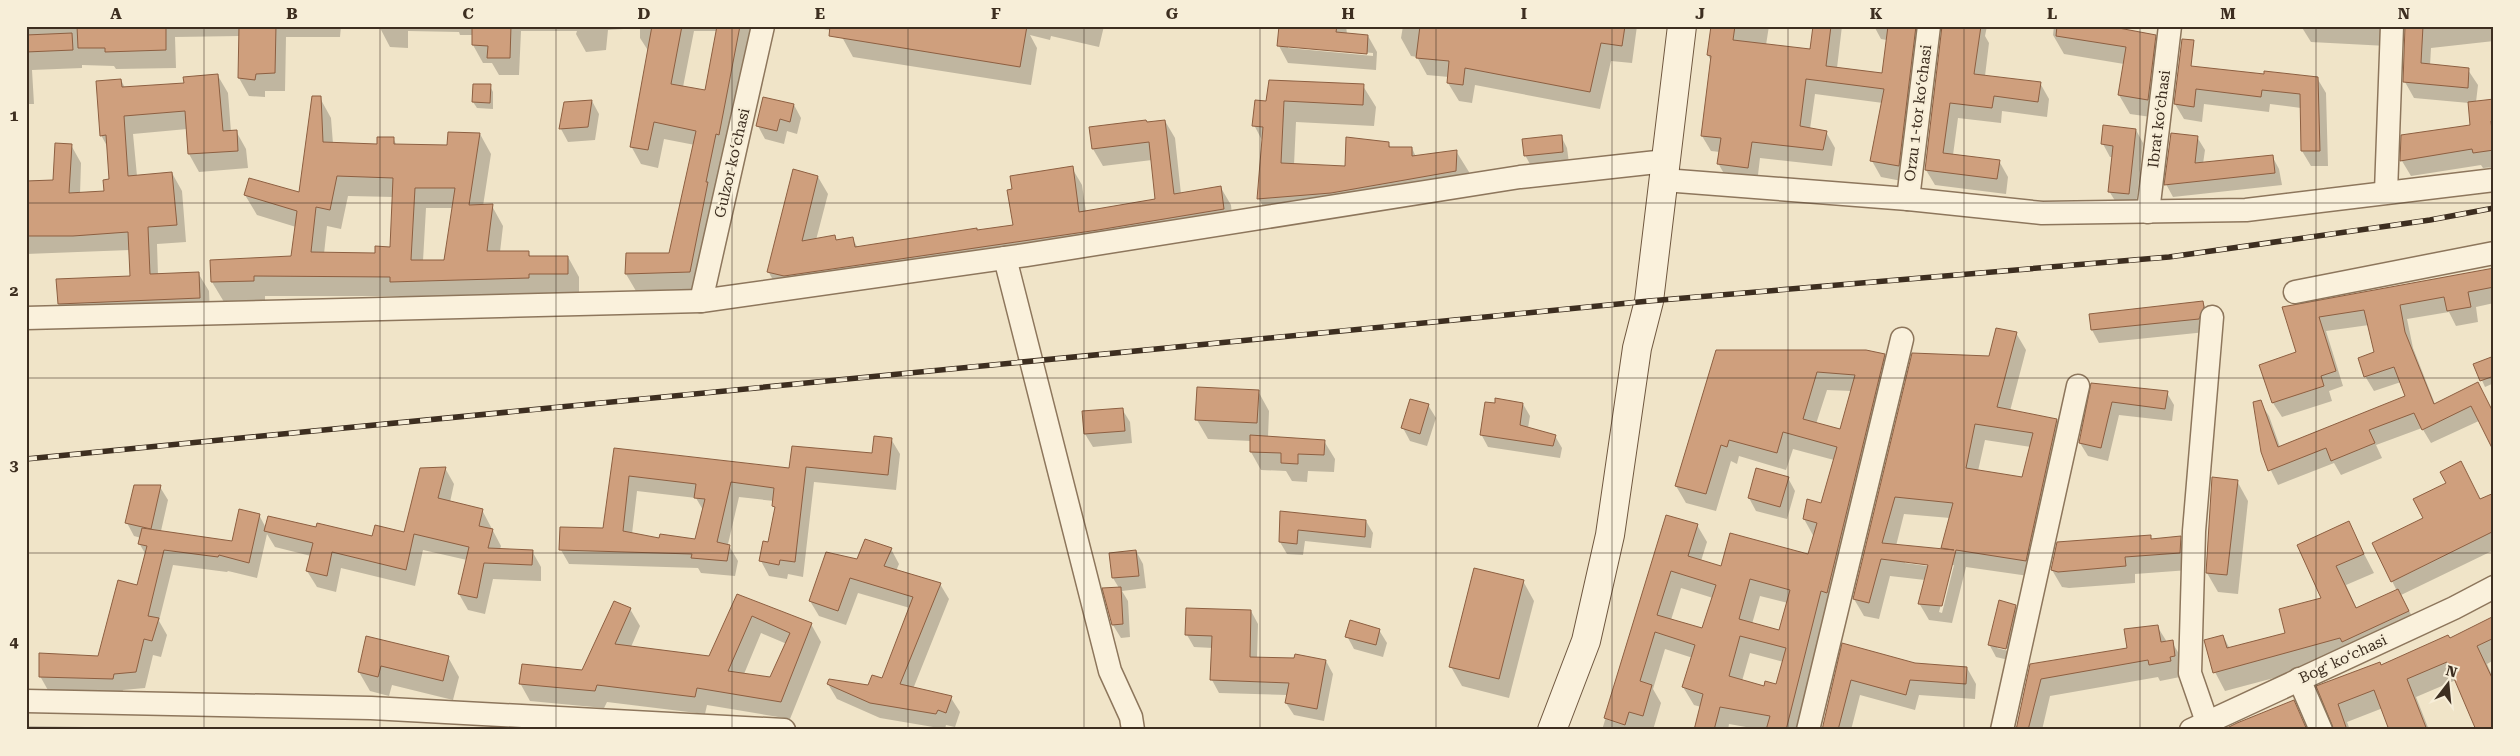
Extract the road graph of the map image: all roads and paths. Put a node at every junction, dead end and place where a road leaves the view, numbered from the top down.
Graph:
1 (763, 26) edge
2 (1682, 26) edge
3 (1929, 26) edge
4 (2170, 26) edge
5 (2392, 26) edge
6 (1665, 170) junction
7 (2494, 180) edge
8 (2386, 192) junction
9 (1908, 199) junction
10 (2148, 212) junction
11 (2494, 253) edge
12 (1005, 258) junction
13 (2295, 292) dead end
14 (701, 301) junction
15 (2212, 317) dead end
16 (26, 318) edge
17 (1902, 339) dead end
18 (2078, 386) dead end
19 (2494, 587) edge
20 (2299, 679) junction
21 (26, 701) edge
22 (2199, 726) edge
23 (784, 730) edge
24 (1133, 730) edge
25 (1552, 730) edge
26 (1808, 730) edge
27 (2002, 730) edge
28 (2321, 730) edge

1 - 14 street, Gulzor koʻchasi
2 - 6 main road
3 - 9 street, Orzu 1-tor koʻchasi
4 - 10 street, Ibrat koʻchasi
5 - 8 street
6 - 9 street
6 - 12 street
6 - 25 main road
7 - 8 street
8 - 10 street
9 - 10 street
11 - 13 street
12 - 14 street
12 - 24 street
14 - 16 street
15 - 22 street
17 - 26 street
18 - 27 street
19 - 20 street, Bogʻ koʻchasi
20 - 22 street, Bogʻ koʻchasi
20 - 28 street
21 - 23 street

